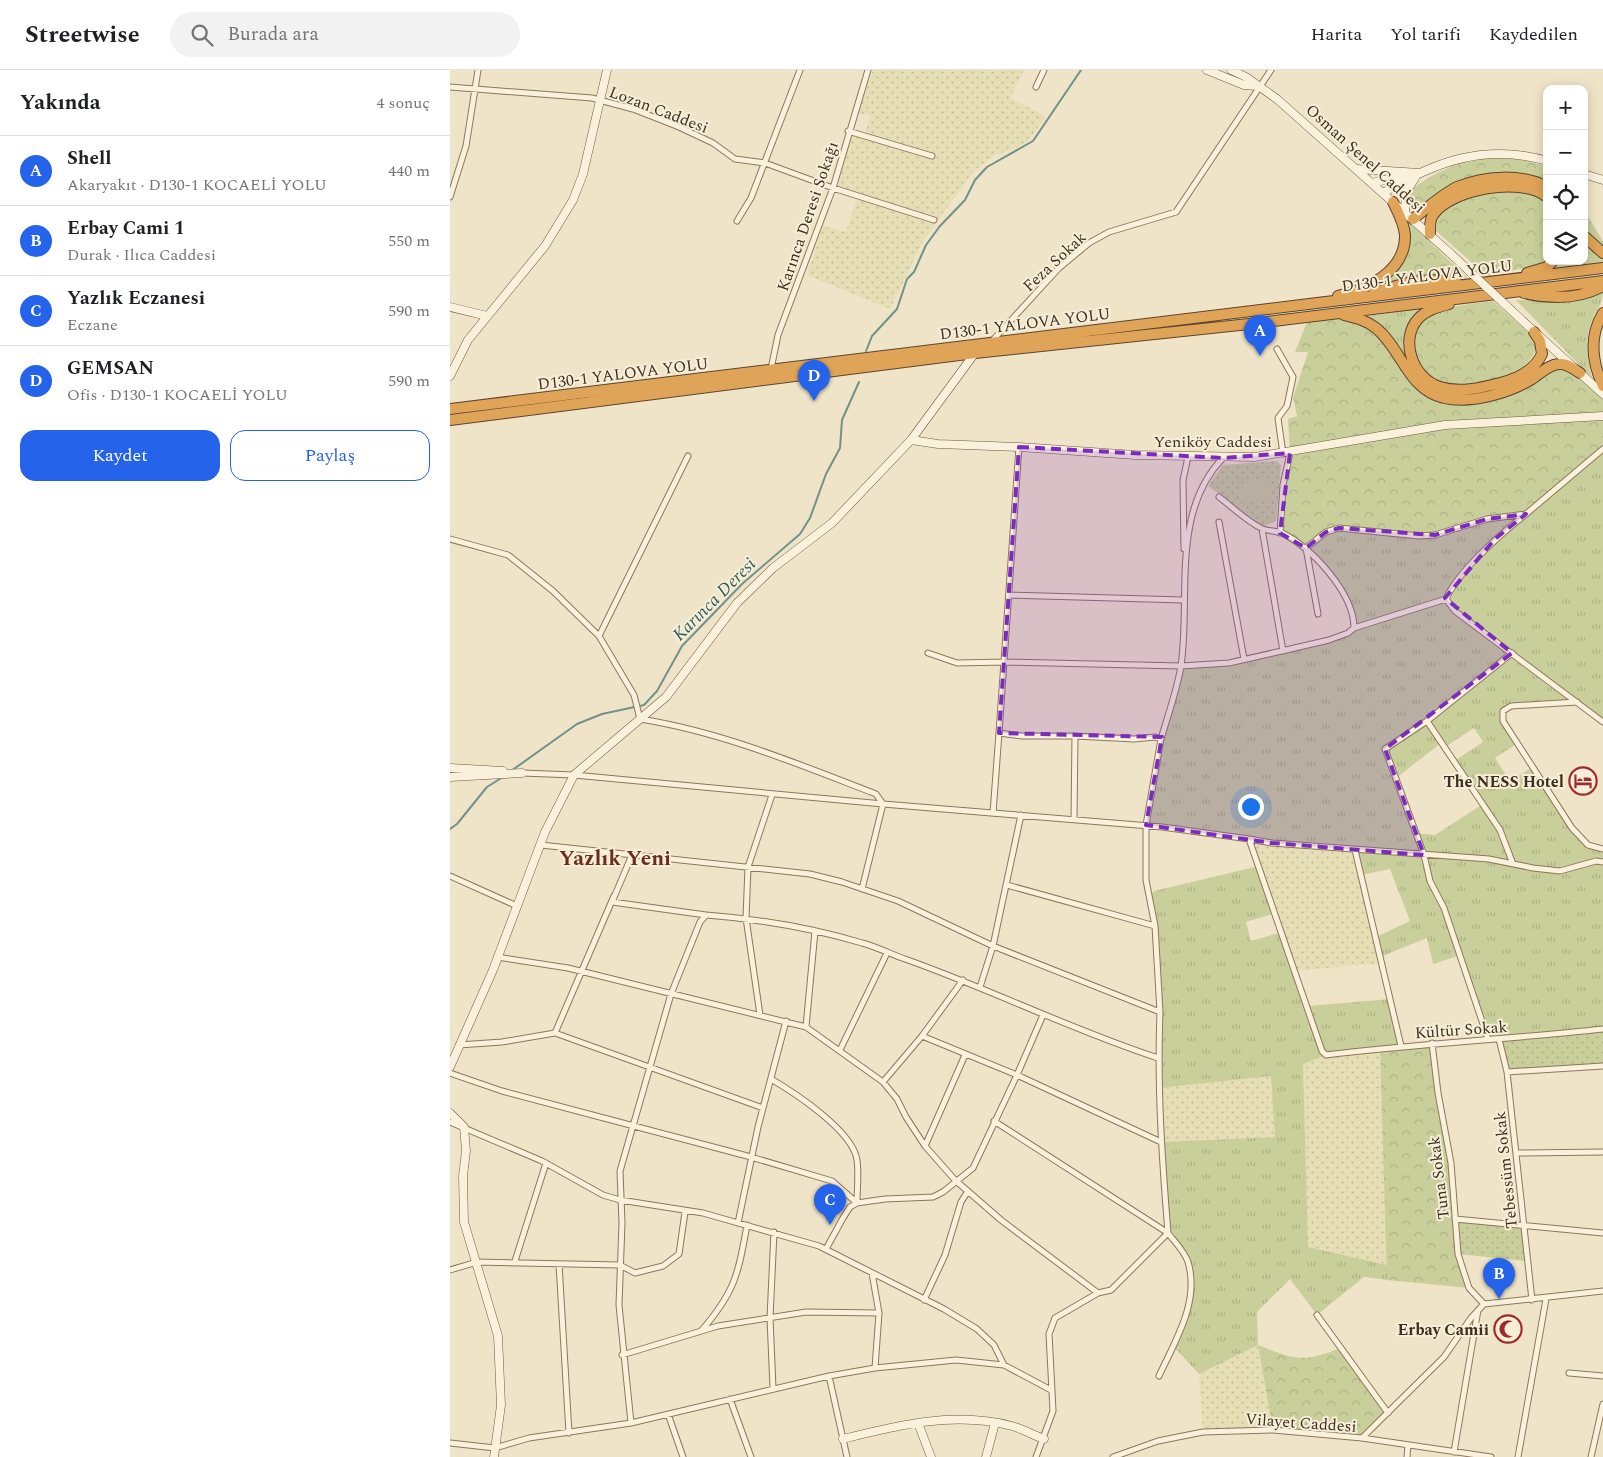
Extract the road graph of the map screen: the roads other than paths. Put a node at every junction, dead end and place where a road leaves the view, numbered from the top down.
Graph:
1 (478, 70) edge
2 (607, 70) edge
3 (800, 70) edge
4 (868, 70) edge
5 (1044, 70) edge
6 (1206, 70) edge
7 (1231, 70) edge
8 (1271, 70) edge
9 (450, 87) edge
10 (1259, 87) junction
11 (1036, 88) dead end
12 (477, 90) junction
13 (600, 99) junction
14 (848, 131) junction
15 (932, 156) dead end
16 (1543, 160) edge
17 (765, 163) junction
18 (1357, 169) junction
19 (1421, 174) junction
20 (1587, 175) edge
21 (1603, 180) edge
22 (1372, 183) junction
23 (1543, 185) edge
24 (833, 188) junction
25 (1383, 193) junction
26 (1543, 195) edge
27 (450, 197) edge
28 (1393, 202) junction
29 (1404, 211) junction
30 (1413, 219) junction
31 (934, 220) dead end
32 (737, 221) dead end
33 (1430, 234) junction
34 (1588, 240) edge
35 (1603, 254) edge
36 (1549, 265) edge
37 (1603, 268) edge
38 (1500, 281) junction
39 (1603, 281) edge
40 (1603, 286) edge
41 (1516, 291) junction
42 (1473, 297) junction
43 (450, 307) edge
44 (1275, 309) junction
45 (1338, 313) junction
46 (1603, 313) edge
47 (487, 316) junction
48 (1534, 332) junction
49 (992, 342) junction
50 (1277, 348) dead end
51 (975, 353) junction
52 (771, 369) junction
53 (1580, 373) junction
54 (450, 376) edge
55 (1603, 386) edge
56 (1603, 394) edge
57 (450, 409) edge
58 (1603, 416) edge
59 (450, 420) edge
60 (911, 440) junction
61 (1019, 447) junction
62 (1603, 449) edge
63 (1286, 454) junction
64 (688, 456) dead end
65 (1188, 457) junction
66 (1223, 458) junction
67 (1219, 497) dead end
68 (1526, 514) junction
69 (1219, 522) dead end
70 (1262, 529) junction
71 (1280, 532) junction
72 (450, 539) edge
73 (1306, 548) junction
74 (1184, 560) junction
75 (1009, 595) junction
76 (1446, 598) junction
77 (1183, 600) junction
78 (1318, 614) dead end
79 (1354, 628) junction
80 (599, 636) junction
81 (1283, 651) junction
82 (928, 653) dead end
83 (1512, 653) junction
84 (1244, 660) junction
85 (1004, 662) junction
86 (1181, 666) junction
87 (1577, 702) junction
88 (639, 715) junction
89 (1427, 721) junction
90 (1603, 722) edge
91 (999, 734) junction
92 (1075, 736) junction
93 (1162, 739) junction
94 (450, 768) edge
95 (522, 772) joint
96 (490, 773) junction
97 (574, 775) junction
98 (450, 777) edge
99 (772, 795) junction
100 (883, 804) junction
101 (993, 813) junction
102 (1021, 815) junction
103 (1074, 819) junction
104 (1146, 825) junction
105 (1250, 839) junction
106 (541, 845) junction
107 (1603, 849) edge
108 (1355, 850) junction
109 (632, 855) junction
110 (1424, 855) junction
111 (1603, 862) edge
112 (1513, 864) junction
113 (748, 867) junction
114 (450, 876) edge
115 (1007, 885) junction
116 (862, 889) junction
117 (614, 896) junction
118 (517, 906) junction
119 (706, 915) junction
120 (746, 918) junction
121 (1155, 926) junction
122 (815, 931) junction
123 (992, 946) junction
124 (888, 953) junction
125 (498, 957) junction
126 (581, 971) junction
127 (963, 980) junction
128 (980, 987) junction
129 (671, 994) junction
130 (1160, 1012) junction
131 (760, 1015) junction
132 (1043, 1015) junction
133 (786, 1021) junction
134 (806, 1027) junction
135 (1603, 1029) edge
136 (555, 1033) junction
137 (922, 1036) junction
138 (1488, 1039) junction
139 (1499, 1039) junction
140 (1432, 1042) junction
141 (459, 1046) junction
142 (1401, 1046) junction
143 (840, 1050) junction
144 (964, 1055) junction
145 (1158, 1058) junction
146 (1603, 1066) edge
147 (450, 1067) edge
148 (650, 1068) junction
149 (1508, 1072) junction
150 (450, 1074) edge
151 (1017, 1075) junction
152 (771, 1079) junction
153 (883, 1082) junction
154 (763, 1108) junction
155 (450, 1113) edge
156 (994, 1121) junction
157 (450, 1122) edge
158 (631, 1126) junction
159 (464, 1127) junction
160 (1161, 1142) junction
161 (925, 1146) junction
162 (1516, 1152) junction
163 (1603, 1152) edge
164 (752, 1157) junction
165 (546, 1164) junction
166 (955, 1180) junction
167 (968, 1191) junction
168 (620, 1200) junction
169 (857, 1203) junction
170 (685, 1212) junction
171 (1455, 1219) junction
172 (738, 1223) junction
173 (747, 1225) junction
174 (1523, 1226) junction
175 (774, 1232) junction
176 (1168, 1233) junction
177 (1603, 1233) edge
178 (826, 1250) junction
179 (515, 1261) junction
180 (476, 1262) junction
181 (559, 1264) junction
182 (620, 1265) junction
183 (450, 1270) edge
184 (872, 1274) junction
185 (1603, 1291) edge
186 (1098, 1293) junction
187 (1546, 1299) junction
188 (924, 1300) junction
189 (1532, 1300) junction
190 (1484, 1304) junction
191 (1478, 1309) junction
192 (879, 1314) junction
193 (1317, 1315) dead end
194 (770, 1318) junction
195 (701, 1331) junction
196 (622, 1355) junction
197 (1004, 1365) junction
198 (875, 1368) junction
199 (1570, 1373) dead end
200 (829, 1376) junction
201 (1159, 1376) dead end
202 (1603, 1376) edge
203 (773, 1388) junction
204 (1051, 1390) junction
205 (730, 1399) junction
206 (1603, 1404) edge
207 (1388, 1413) junction
208 (668, 1414) junction
209 (631, 1423) junction
210 (918, 1423) junction
211 (995, 1423) junction
212 (569, 1433) junction
213 (1362, 1438) junction
214 (843, 1439) junction
215 (1044, 1439) junction
216 (450, 1443) edge
217 (1408, 1444) junction
218 (495, 1448) junction
219 (1444, 1451) junction
220 (1454, 1452) junction
221 (494, 1457) edge
222 (683, 1457) edge
223 (751, 1457) edge
224 (847, 1457) edge
225 (931, 1457) edge
226 (986, 1457) edge
227 (1036, 1457) edge
228 (1113, 1457) edge
229 (1407, 1457) edge
230 (1444, 1457) edge
231 (1490, 1457) edge
232 (1518, 1457) edge
233 (1591, 1457) edge

1 - 12 street
2 - 13 street
3 - 17 street
4 - 14 street, Karınca Deresi Sokağı
5 - 11 street
6 - 10 street, Osman Şenel Caddesi
7 - 10 street, Osman Şenel Caddesi
8 - 10 street, Feza Sokak
9 - 12 street, Lozan Caddesi
10 - 18 street, Osman Şenel Caddesi
10 - 49 street, Feza Sokak
12 - 13 street, Lozan Caddesi
12 - 27 street
13 - 17 street, Lozan Caddesi
13 - 47 street
14 - 15 street
14 - 24 street, Karınca Deresi Sokağı
16 - 19 street
17 - 24 street, Lozan Caddesi
17 - 32 street
18 - 19 street
18 - 22 street, Osman Şenel Caddesi
19 - 22 street
19 - 25 street
19 - 29 street
20 - 21 street
22 - 25 street, Osman Şenel Caddesi
23 - 30 highway
24 - 31 street, Lozan Caddesi
24 - 52 street, Karınca Deresi Sokağı
25 - 28 street, Osman Şenel Caddesi
26 - 33 highway
28 - 29 street, Osman Şenel Caddesi
28 - 44 highway
29 - 30 street, Osman Şenel Caddesi
30 - 33 street, Osman Şenel Caddesi
33 - 48 street, Osman Şenel Caddesi, bridge
34 - 35 highway
36 - 38 highway
37 - 38 highway, D130-1 YALOVA YOLU
38 - 44 highway, D130-1 YALOVA YOLU
39 - 41 highway
40 - 41 highway
41 - 42 highway
42 - 45 highway
42 - 48 highway
43 - 47 street
44 - 49 highway, D130-1 YALOVA YOLU
45 - 51 highway
45 - 53 highway
46 - 55 highway
47 - 54 street
48 - 53 street, Osman Şenel Caddesi
49 - 52 highway, D130-1 YALOVA YOLU
50 - 63 street
51 - 59 highway
51 - 60 street
52 - 57 highway, D130-1 YALOVA YOLU
53 - 56 street, Osman Şenel Caddesi
58 - 63 street, Yeniköy Caddesi
60 - 61 street, Yeniköy Caddesi
60 - 88 street
61 - 65 street, Yeniköy Caddesi
61 - 75 street
62 - 68 street
63 - 66 street, Yeniköy Caddesi
63 - 71 street
64 - 80 street
65 - 66 street, Yeniköy Caddesi
65 - 74 street
66 - 74 street
67 - 70 street
68 - 73 street
68 - 76 street
69 - 84 street
70 - 71 street
70 - 81 street
71 - 73 street
72 - 80 street
73 - 78 street
73 - 79 street
74 - 77 street
75 - 77 street
75 - 85 street
76 - 79 street
76 - 83 street
77 - 86 street
79 - 81 street
80 - 88 street
81 - 84 street
82 - 85 street
83 - 87 street
83 - 89 street
84 - 86 street
85 - 86 street
85 - 91 street
86 - 93 street
87 - 90 street
87 - 107 street
88 - 97 street
88 - 100 street
89 - 110 street
89 - 112 street
91 - 92 street
91 - 101 street
92 - 93 street
92 - 103 street
93 - 104 street
94 - 96 street
95 - 96 street
95 - 97 street
96 - 98 street
97 - 99 street
97 - 106 street
99 - 100 street
99 - 113 street
100 - 101 street
100 - 116 street
101 - 102 street
102 - 103 street
102 - 115 street
103 - 104 street
104 - 105 street
104 - 121 street
105 - 108 street
105 - 142 street, Kültür Sokak
106 - 109 street
106 - 118 street
108 - 110 street
108 - 142 street
109 - 113 street
109 - 117 street
110 - 112 street
110 - 138 street
111 - 112 street
113 - 116 street
113 - 120 street
114 - 118 street
115 - 121 street
115 - 123 street
116 - 123 street
117 - 119 street
117 - 126 street
118 - 125 street
119 - 120 street
119 - 129 street
120 - 122 street
120 - 131 street
121 - 130 street
122 - 124 street
122 - 134 street
123 - 128 street
123 - 130 street
124 - 127 street
124 - 143 street
125 - 126 street
125 - 141 street
126 - 129 street
126 - 136 street
127 - 128 street
127 - 137 street
128 - 132 street
129 - 131 street
129 - 148 street
130 - 145 street
131 - 133 street
132 - 145 street
132 - 151 street
133 - 134 street
133 - 152 street
134 - 143 street
135 - 139 street, Kültür Sokak
136 - 141 street
136 - 148 street
137 - 144 street
137 - 153 street
138 - 139 street, Kültür Sokak
138 - 140 street, Kültür Sokak
139 - 149 street, Tebessüm Sokak
140 - 142 street, Kültür Sokak
140 - 171 street, Tuna Sokak
141 - 147 street
143 - 153 street
144 - 151 street
144 - 161 street
145 - 160 street
146 - 149 street
148 - 154 street
148 - 158 street
149 - 162 street, Tebessüm Sokak
150 - 158 street
151 - 156 street
151 - 160 street
152 - 154 street
152 - 169 street
153 - 161 street
154 - 164 street
155 - 159 street
156 - 166 street
156 - 176 street
157 - 159 street
158 - 164 street
158 - 168 street
159 - 165 street
159 - 180 street
160 - 176 street
161 - 166 street
162 - 163 street
162 - 174 street, Tebessüm Sokak
164 - 169 street
164 - 172 street
165 - 168 street
165 - 179 street
166 - 167 street
166 - 169 street
167 - 186 street
167 - 188 street
168 - 170 street
168 - 182 street
169 - 178 street
170 - 172 street
170 - 182 street
171 - 174 street
171 - 190 street, Tuna Sokak
172 - 173 street
173 - 175 street
173 - 195 street
174 - 177 street
174 - 189 street, Tebessüm Sokak
175 - 178 street
175 - 194 street
176 - 186 street
176 - 201 street
178 - 184 street
179 - 180 street
179 - 181 street
180 - 183 street
180 - 218 street
181 - 182 street
181 - 212 street
182 - 196 street
184 - 188 street
184 - 192 street
185 - 187 street
186 - 204 street
187 - 189 street
187 - 232 street
188 - 197 street
189 - 190 street
190 - 191 street
191 - 207 street
191 - 220 street
192 - 194 street
192 - 198 street
193 - 207 street
194 - 195 street
194 - 203 street
195 - 196 street
196 - 209 street
197 - 198 street
197 - 204 street
198 - 200 street
199 - 202 street
200 - 203 street
200 - 214 street
203 - 205 street
204 - 215 street
205 - 208 street
205 - 223 street
206 - 233 street
207 - 213 street
208 - 209 street
208 - 222 street
209 - 212 street
210 - 211 street
210 - 214 street
210 - 225 street
211 - 215 street
211 - 226 street
212 - 218 street
213 - 217 street, Vilayet Caddesi
213 - 228 street, Vilayet Caddesi
214 - 224 street
215 - 227 street
216 - 218 street
217 - 219 street, Vilayet Caddesi
217 - 229 street
218 - 221 street
219 - 220 street, Vilayet Caddesi
219 - 230 street
220 - 231 street, Vilayet Caddesi

